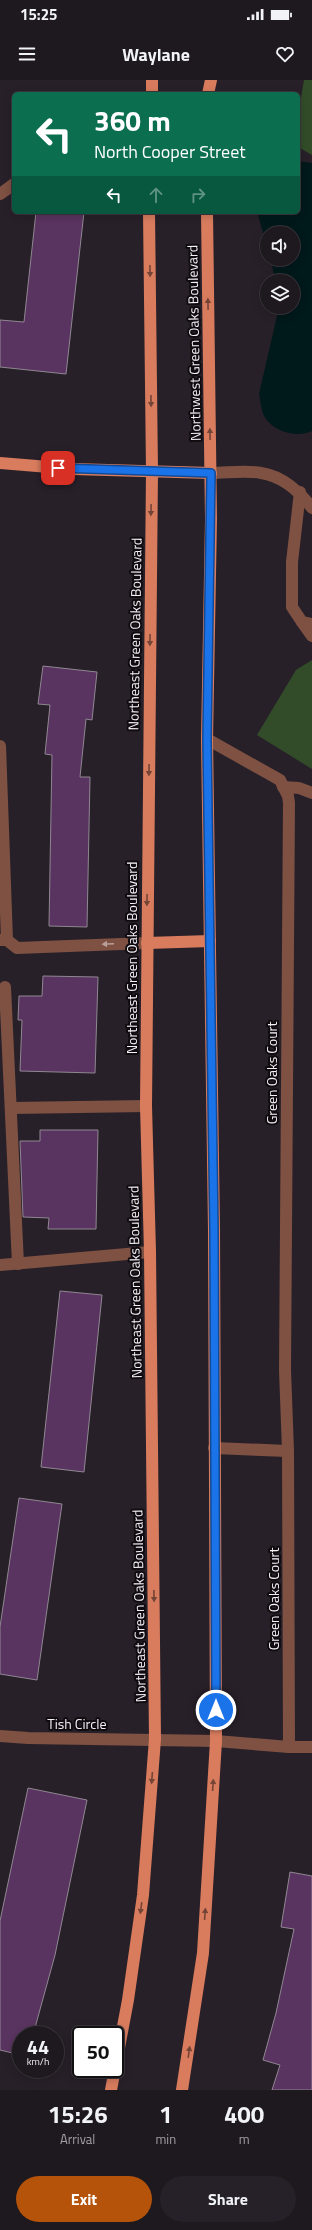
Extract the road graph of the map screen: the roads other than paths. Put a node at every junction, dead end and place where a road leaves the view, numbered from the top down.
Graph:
1 (152, 80) edge
2 (211, 80) edge
3 (152, 92) edge
4 (208, 92) edge
5 (12, 185) edge
6 (0, 194) edge
7 (149, 214) edge
8 (207, 214) edge
9 (0, 463) edge
10 (152, 471) junction
11 (211, 473) junction
12 (300, 492) junction
13 (312, 508) edge
14 (307, 623) edge
15 (312, 636) edge
16 (207, 740) junction
17 (0, 746) edge
18 (283, 787) junction
19 (312, 793) edge
20 (4, 940) edge
21 (210, 941) junction
22 (147, 943) junction
23 (5, 987) dead end
24 (146, 1106) junction
25 (11, 1108) junction
26 (150, 1252) junction
27 (18, 1264) junction
28 (0, 1265) edge
29 (214, 1448) junction
30 (288, 1451) junction
31 (0, 1736) edge
32 (155, 1739) junction
33 (216, 1741) junction
34 (289, 1747) junction
35 (312, 1747) edge
36 (112, 2090) edge
37 (182, 2090) edge

1 - 3 main road
2 - 4 main road
5 - 6 street
7 -> 10 main road
11 -> 8 main road, Northwest Green Oaks Boulevard
9 - 10 main road
10 - 11 main road
10 -> 22 main road, Northeast Green Oaks Boulevard
11 - 12 street
11 - 16 main road
12 - 13 street
12 - 14 street
14 - 15 street
16 - 18 street, Green Oaks Court
16 - 21 main road
17 - 20 street
18 - 19 street
18 - 30 street, Green Oaks Court
22 -> 20 street
21 - 22 main road
21 - 29 main road
22 - 24 main road, Northeast Green Oaks Boulevard
23 - 25 street
24 - 25 street
24 - 26 main road, Northeast Green Oaks Boulevard
25 - 27 street
26 - 27 street
26 -> 32 main road, Northeast Green Oaks Boulevard
27 - 28 street
29 - 30 street
29 - 33 main road
30 - 34 street, Green Oaks Court
31 - 32 street, Tish Circle
32 - 33 street, Tish Circle
32 -> 36 main road, Northeast Green Oaks Boulevard
33 - 34 street, Tish Circle
37 -> 33 main road
34 - 35 street, Tish Circle

